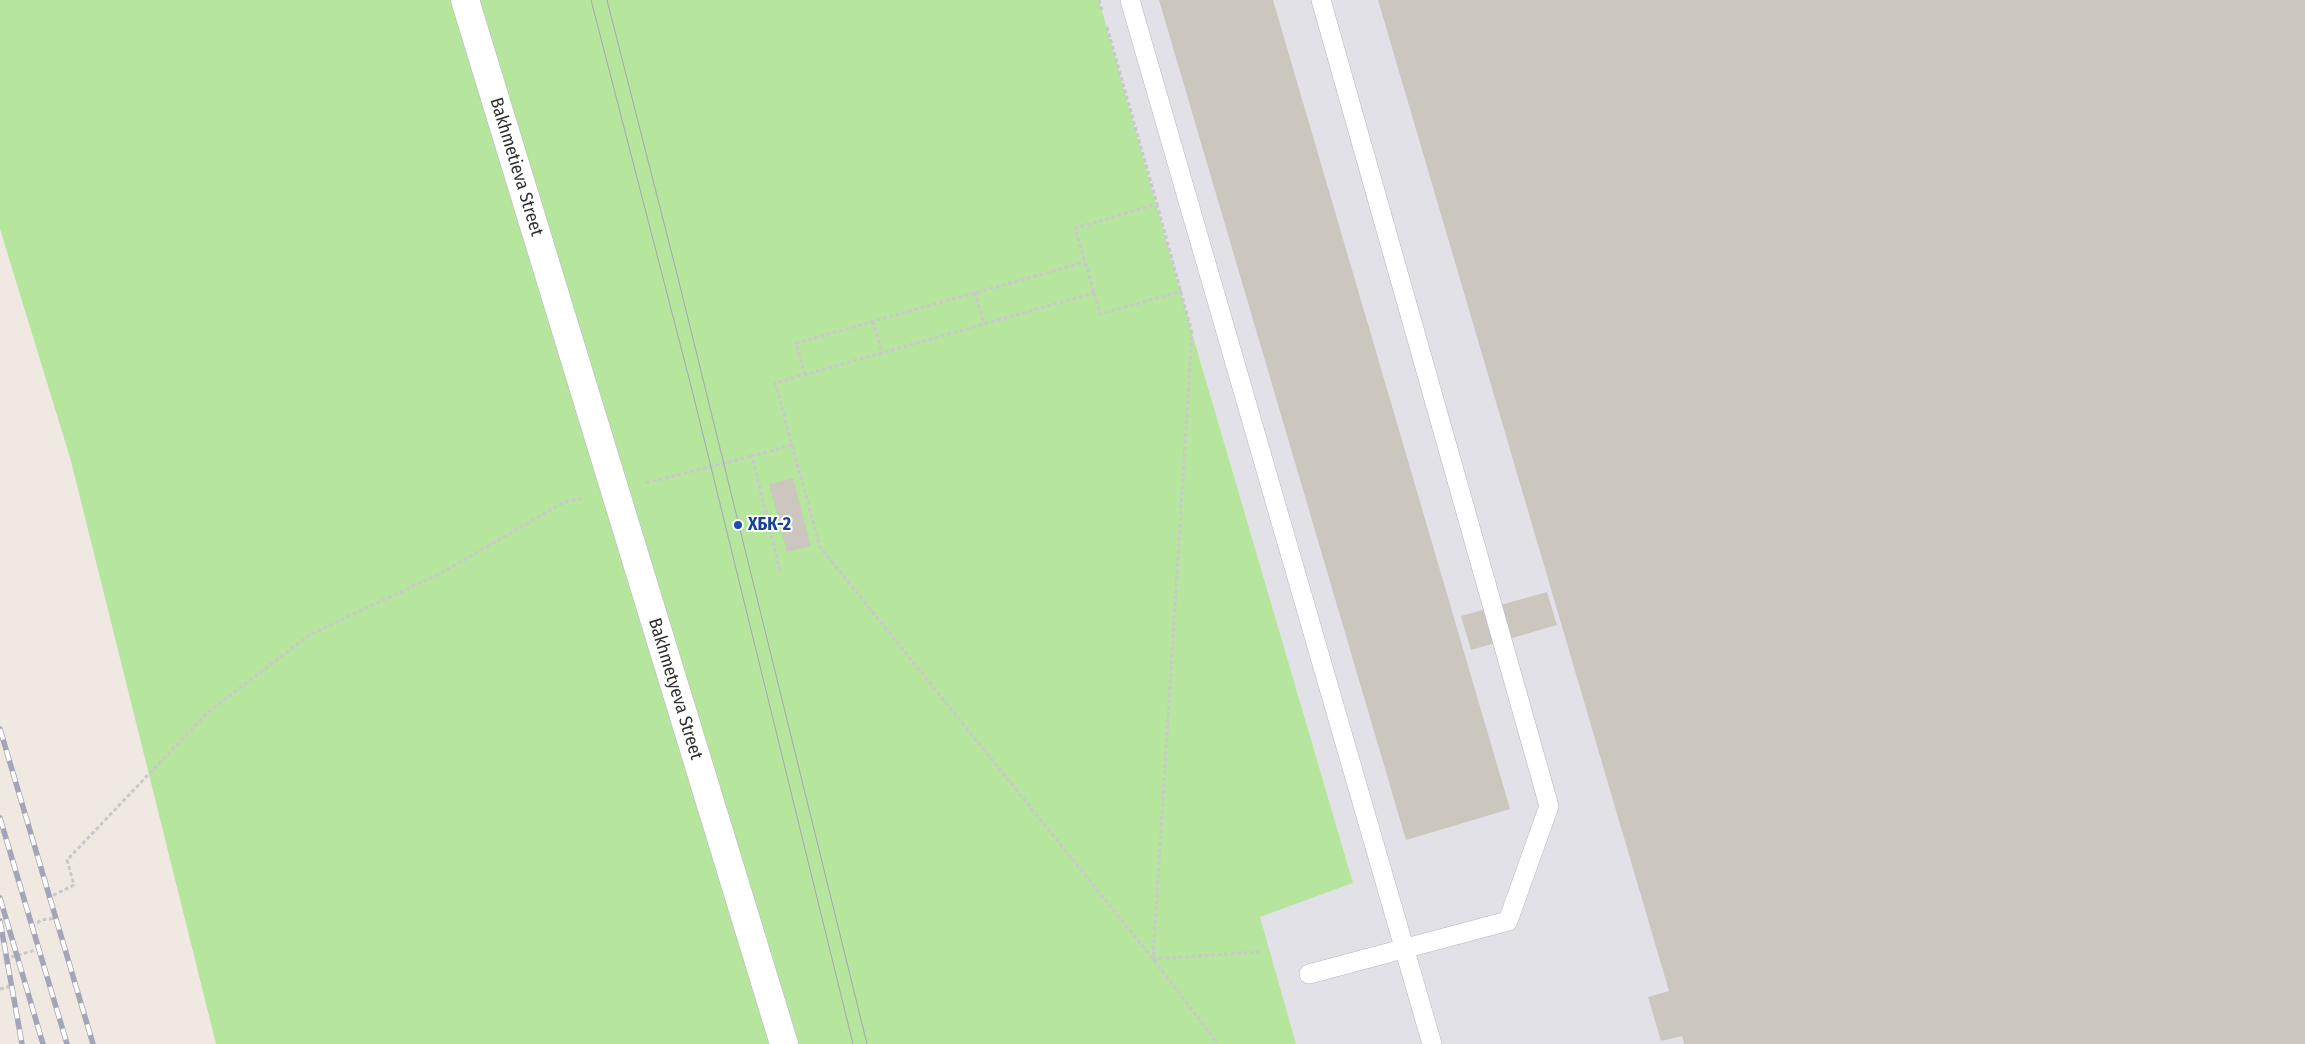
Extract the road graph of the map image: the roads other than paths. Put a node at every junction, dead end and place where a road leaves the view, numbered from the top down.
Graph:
1 (465, 0) edge
2 (1130, 0) edge
3 (1321, 0) edge
4 (615, 491) joint
5 (1404, 949) junction
6 (1309, 974) dead end
7 (784, 1044) edge
8 (1432, 1044) edge

1 - 4 main road, Bakhmetieva Street
2 - 5 lane
3 - 5 lane
4 - 7 main road, Bakhmetyeva Street
5 - 6 lane
5 - 8 lane

